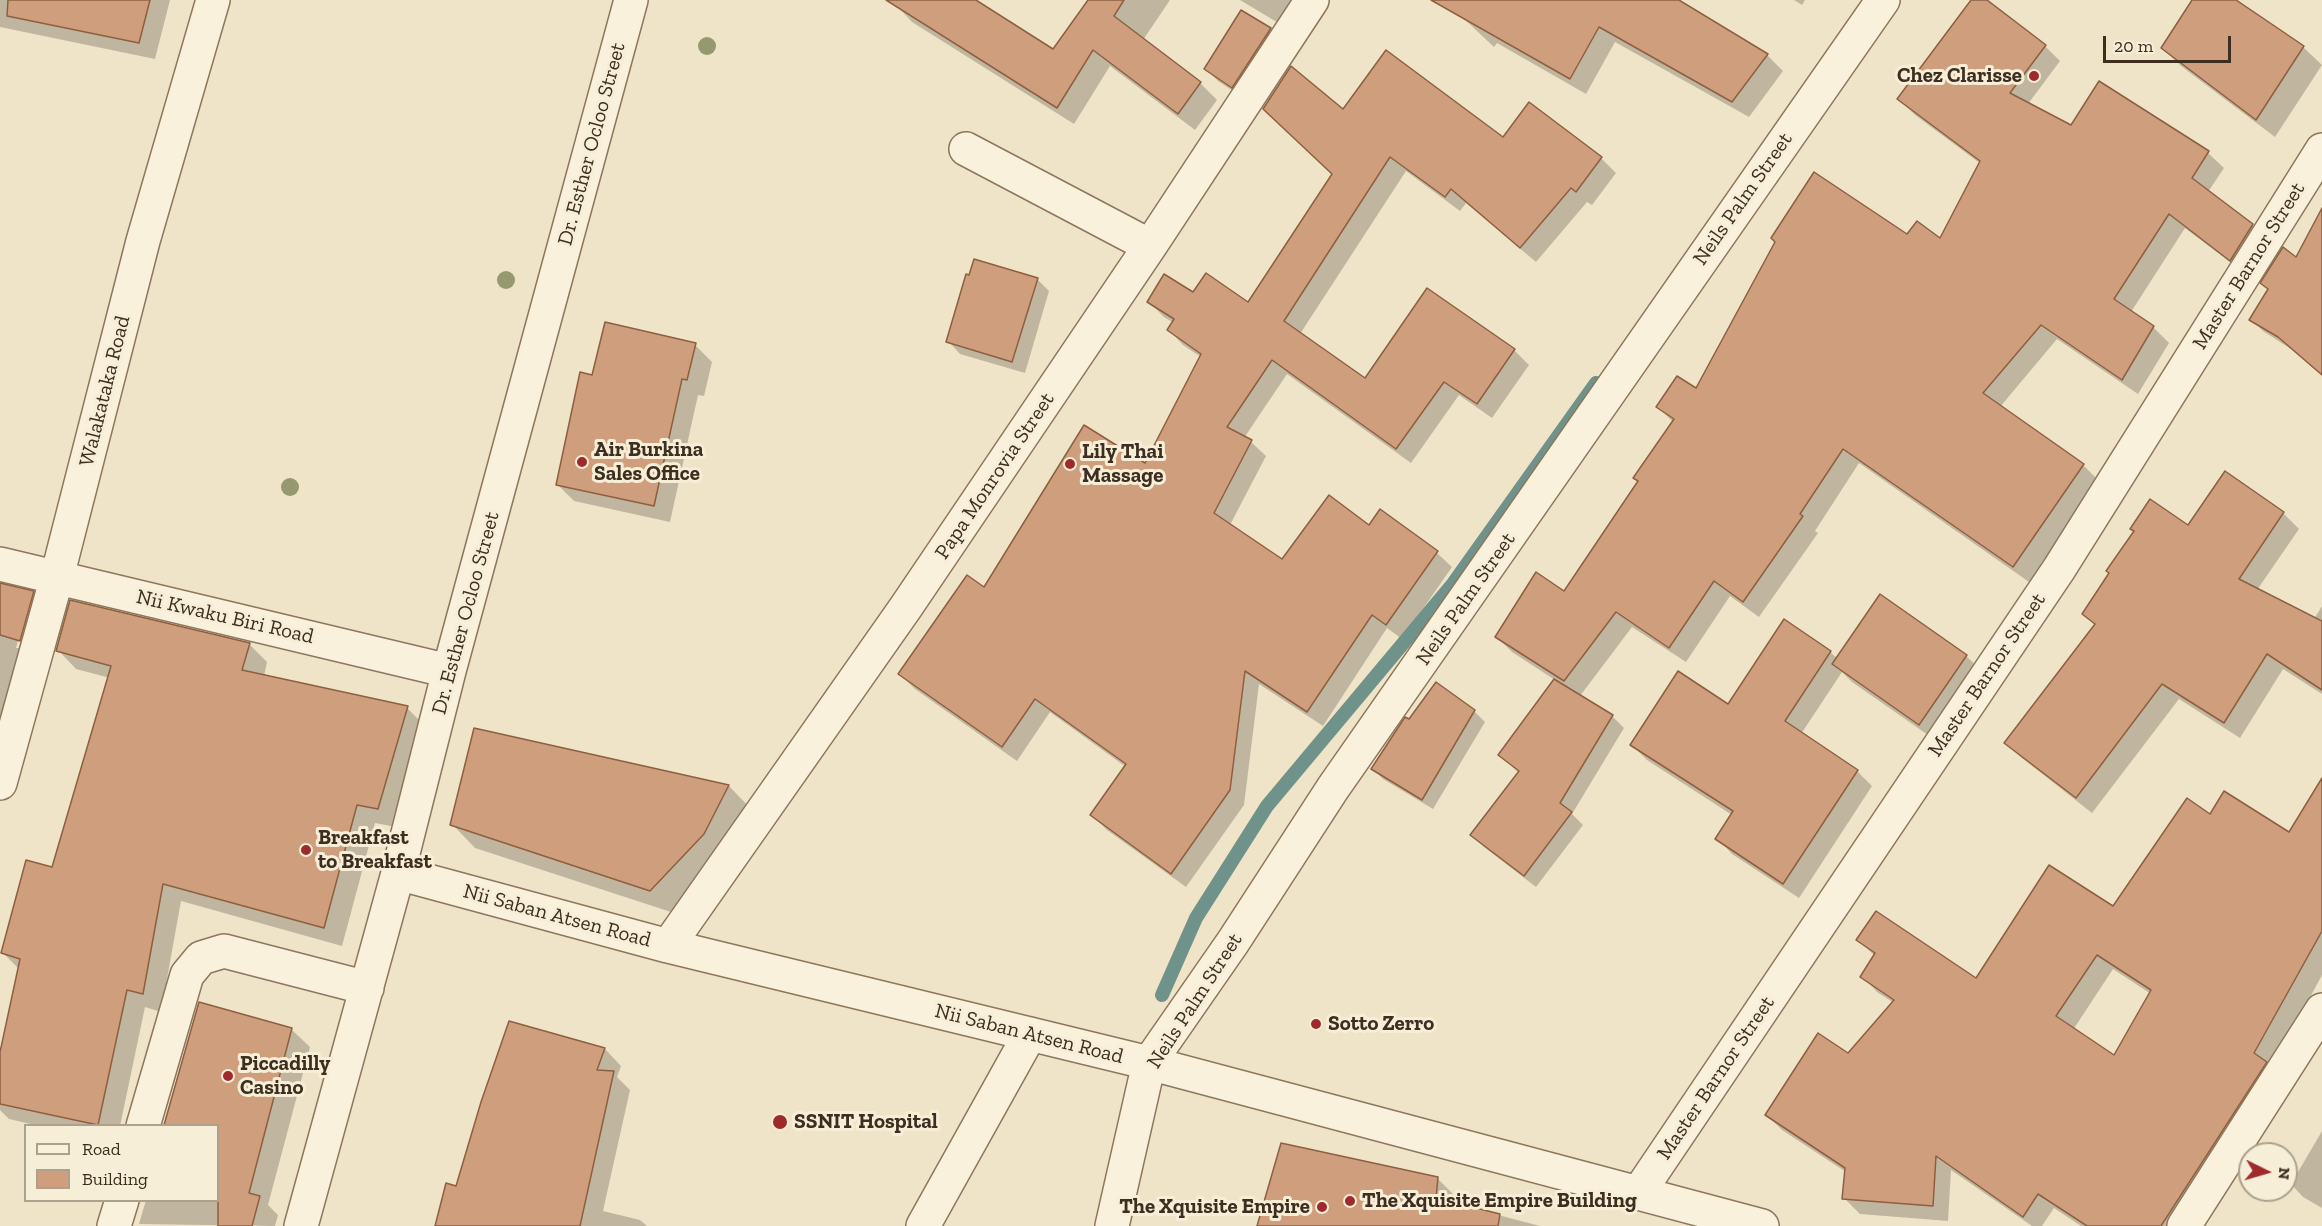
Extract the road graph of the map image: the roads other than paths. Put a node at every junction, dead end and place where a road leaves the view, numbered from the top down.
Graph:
1 (213, 0) edge
2 (631, 0) edge
3 (1312, 0) edge
4 (1883, 0) edge
5 (966, 149) dead end
6 (2322, 150) edge
7 (1150, 246) junction
8 (0, 564) edge
9 (57, 577) junction
10 (449, 671) junction
11 (0, 783) edge
12 (398, 873) junction
13 (668, 946) junction
14 (367, 988) junction
15 (2322, 1010) edge
16 (1030, 1034) junction
17 (1149, 1063) junction
18 (143, 1124) edge
19 (1639, 1192) junction
20 (121, 1202) edge
21 (114, 1226) edge
22 (301, 1226) edge
23 (923, 1226) edge
24 (1112, 1226) edge
25 (1762, 1226) edge
26 (2184, 1226) edge

1 - 9 street, Walakataka Road
2 - 10 street, Dr. Esther Ocloo Street
3 - 7 street, Papa Monrovia Street
4 - 17 street, Neils Palm Street
5 - 7 street
6 - 19 street, Master Barnor Street
7 - 13 street, Papa Monrovia Street
8 - 9 street, Nii Kwaku Biri Road
9 - 10 street, Nii Kwaku Biri Road
9 - 11 street, Walakataka Road
10 - 12 street, Dr. Esther Ocloo Street
12 - 13 street, Nii Saban Atsen Road
12 - 14 street, Dr. Esther Ocloo Street
13 - 16 street, Nii Saban Atsen Road
14 - 18 street
14 - 22 street, Dr. Esther Ocloo Street
15 - 26 street
16 - 17 street, Nii Saban Atsen Road
16 - 23 street
17 - 19 street, Nii Saban Atsen Road
17 - 24 street, Neils Palm Street
19 - 25 street, Nii Saban Atsen Road
20 - 21 street

